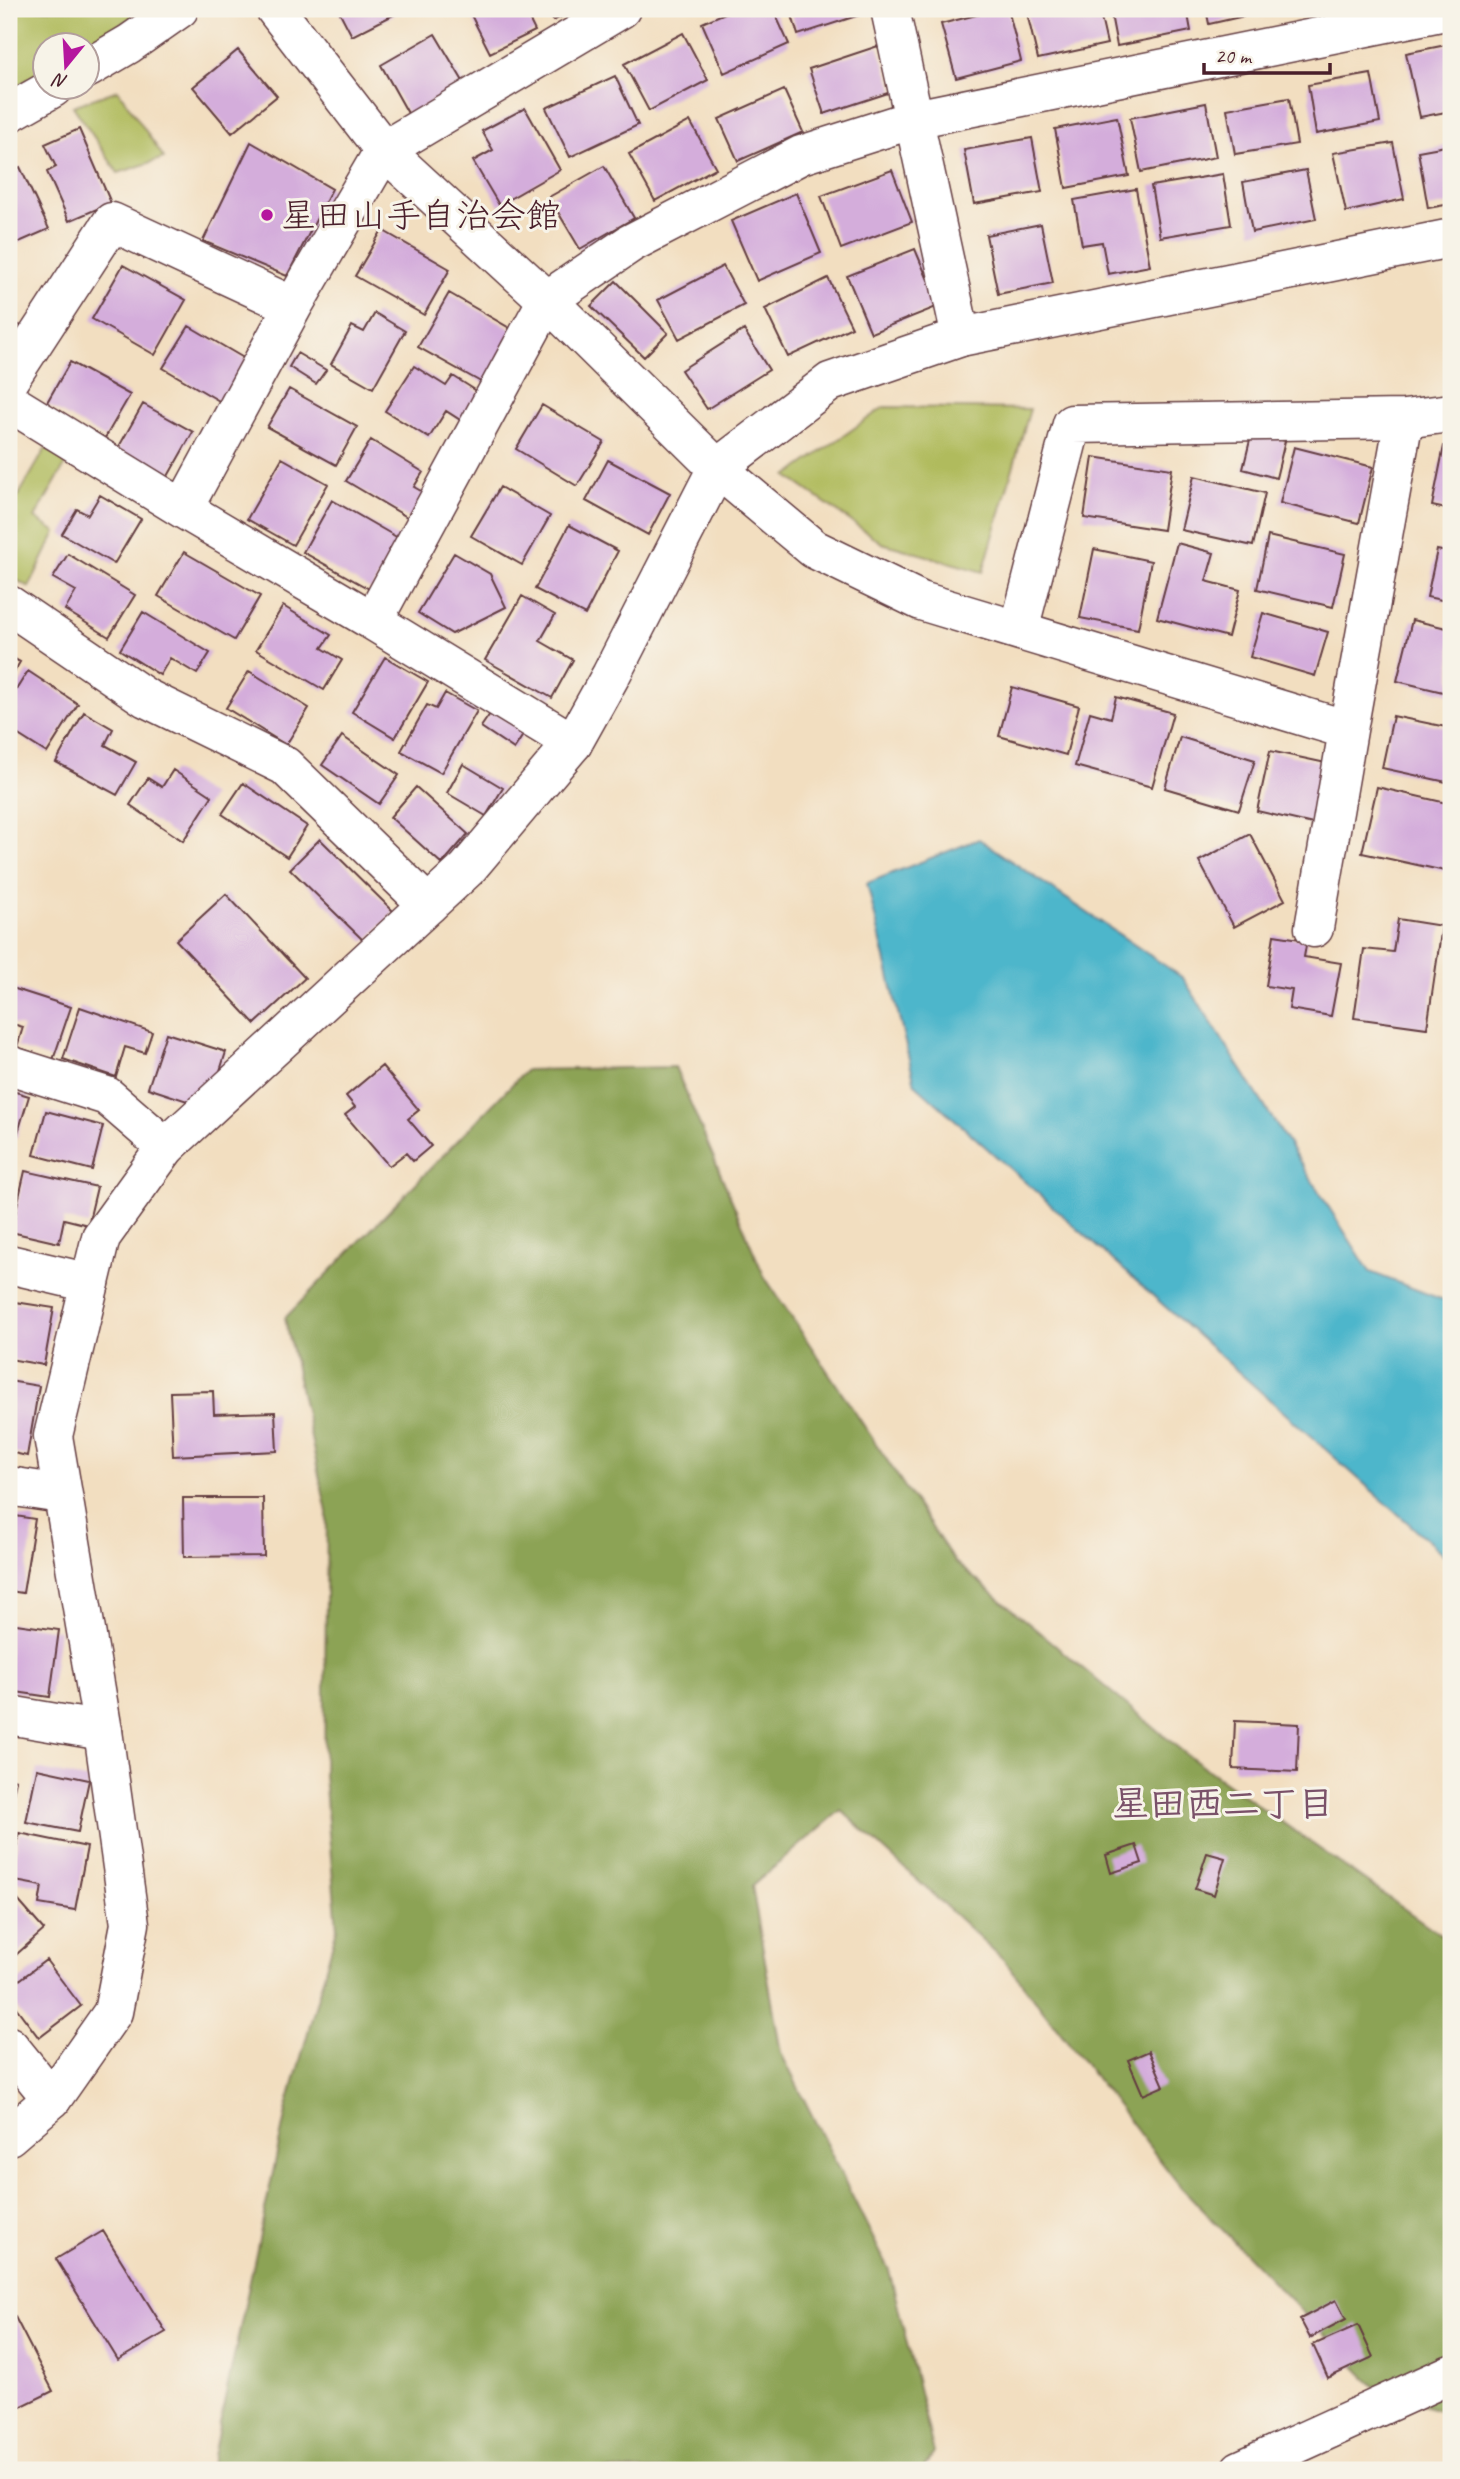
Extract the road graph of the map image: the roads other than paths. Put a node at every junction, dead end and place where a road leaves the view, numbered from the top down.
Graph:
1 (179, 9) edge
2 (275, 9) edge
3 (621, 9) edge
4 (890, 9) edge
5 (1451, 10) edge
6 (102, 60) edge
7 (32, 100) edge
8 (9, 113) edge
9 (914, 119) junction
10 (384, 149) junction
11 (1451, 238) edge
12 (547, 300) junction
13 (293, 306) junction
14 (961, 337) junction
15 (9, 380) edge
16 (9, 402) edge
17 (1451, 413) edge
18 (1404, 419) junction
19 (717, 468) junction
20 (183, 509) junction
21 (9, 605) edge
22 (373, 621) junction
23 (1019, 630) junction
24 (1348, 730) junction
25 (573, 743) junction
26 (428, 905) junction
27 (1314, 928) dead end
28 (9, 1065) edge
29 (166, 1147) junction
30 (9, 1264) edge
31 (90, 1283) junction
32 (9, 1486) edge
33 (61, 1494) junction
34 (9, 1715) edge
35 (103, 1731) junction
36 (9, 2046) edge
37 (52, 2099) junction
38 (9, 2136) edge
39 (1451, 2374) edge
40 (1240, 2470) edge

1 - 6 street
2 - 10 street
3 - 10 street
4 - 9 street
5 - 9 street
7 - 8 street
9 - 12 street
9 - 14 street
10 - 12 street
10 - 13 street
11 - 14 street
12 - 19 street
12 - 22 street
13 - 15 street
13 - 20 street
14 - 19 street
16 - 20 street
17 - 18 street
18 - 23 street
18 - 24 street
19 - 23 street
19 - 25 street
20 - 22 street
21 - 26 street
22 - 25 street
23 - 24 street
24 - 27 street
25 - 26 street
26 - 29 street
28 - 29 street
29 - 31 street
30 - 31 street
31 - 33 street
32 - 33 street
33 - 35 street
34 - 35 street
35 - 37 street
36 - 37 street
37 - 38 street
39 - 40 street

